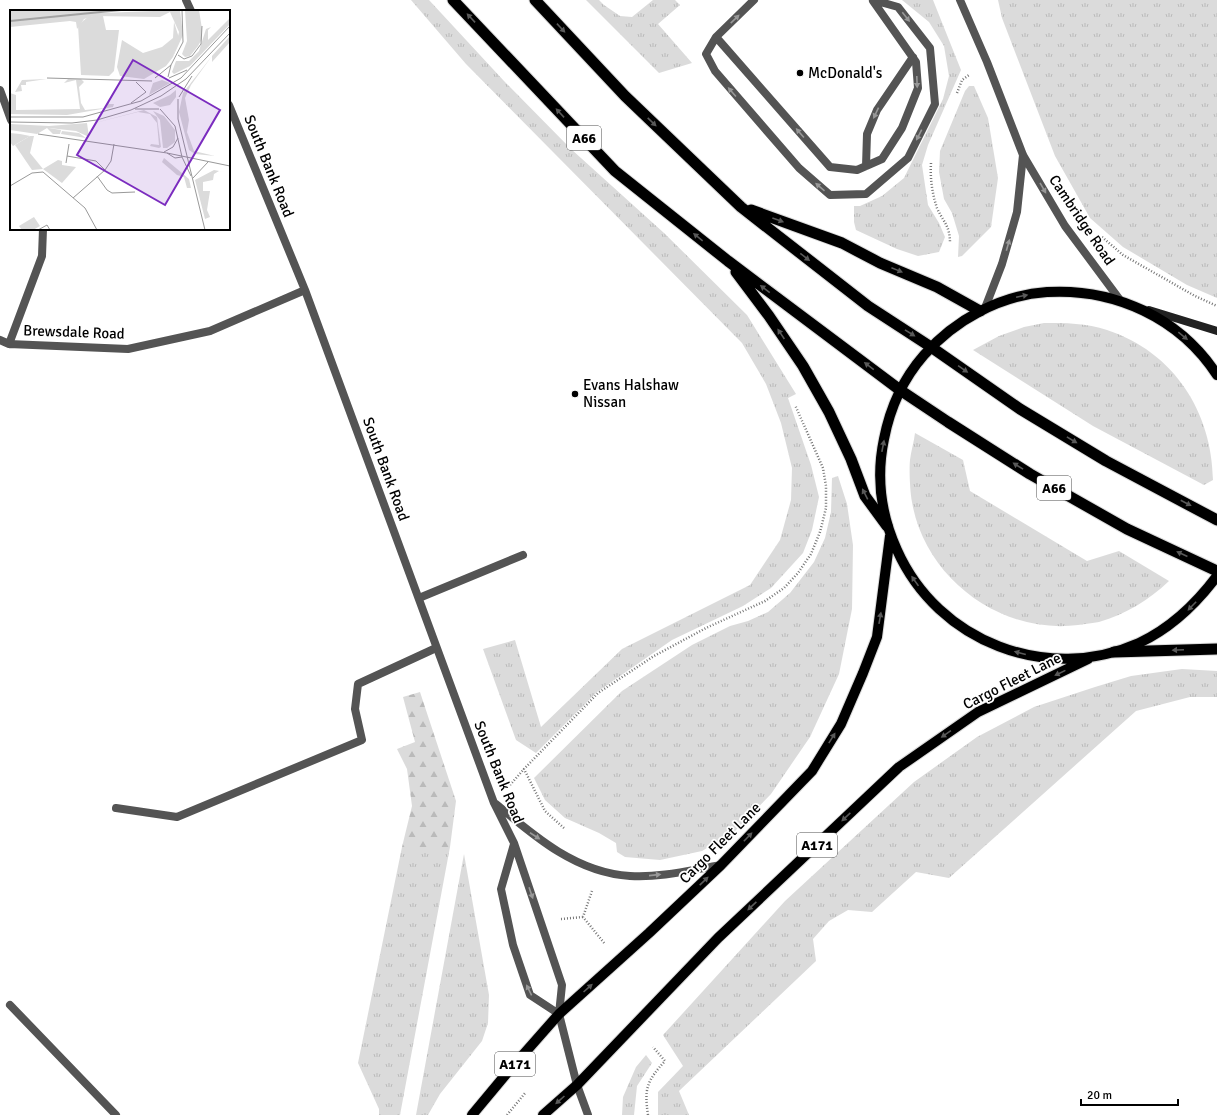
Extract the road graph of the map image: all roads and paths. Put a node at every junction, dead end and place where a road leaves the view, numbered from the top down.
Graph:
1 (186, 0) edge
2 (453, 0) edge
3 (535, 0) edge
4 (754, 0) edge
5 (873, 0) edge
6 (960, 0) edge
7 (191, 10) edge
8 (716, 37) junction
9 (913, 57) junction
10 (0, 90) edge
11 (230, 107) edge
12 (10, 117) edge
13 (1023, 155) junction
14 (866, 166) junction
15 (741, 207) junction
16 (43, 230) edge
17 (728, 261) junction
18 (305, 290) junction
19 (1120, 300) junction
20 (1138, 307) junction
21 (982, 310) junction
22 (1217, 331) edge
23 (0, 340) edge
24 (9, 344) junction
25 (931, 347) junction
26 (1217, 375) edge
27 (900, 390) junction
28 (795, 405) dead end
29 (1217, 520) edge
30 (889, 531) junction
31 (523, 555) dead end
32 (1217, 571) edge
33 (1217, 576) edge
34 (419, 598) junction
35 (436, 648) junction
36 (1217, 649) edge
37 (1114, 652) junction
38 (1095, 656) junction
39 (494, 803) junction
40 (116, 808) dead end
41 (567, 830) dead end
42 (514, 843) junction
43 (721, 865) junction
44 (594, 886) dead end
45 (583, 917) junction
46 (554, 920) dead end
47 (606, 946) dead end
48 (10, 1005) dead end
49 (559, 1014) junction
50 (653, 1047) dead end
51 (576, 1085) junction
52 (526, 1092) dead end
53 (116, 1115) edge
54 (472, 1115) edge
55 (507, 1115) edge
56 (544, 1115) edge
57 (588, 1115) edge
58 (648, 1115) edge

1 - 7 street
17 -> 2 highway, A66
3 -> 15 highway
8 -> 4 street
5 -> 8 street
5 - 9 street
6 - 13 street, Cambridge Road
14 -> 8 street
9 -> 14 street
9 -> 14 street
10 - 12 street
11 - 18 street, South Bank Road
13 -> 19 street, Cambridge Road
21 -> 13 street, Cambridge Road
15 -> 21 highway
15 -> 25 highway
16 - 24 street
27 -> 17 highway, A66
30 -> 17 highway, A66
18 - 24 street, Brewsdale Road
18 - 34 street, South Bank Road
19 - 20 main road
21 -> 19 main road
20 - 22 main road
20 -> 26 main road
21 - 25 main road
23 - 24 street, Brewsdale Road
25 - 27 main road
25 -> 29 highway
30 -> 27 main road
32 -> 27 highway, A66
28 - 41 path
38 -> 30 main road
43 -> 30 main road, Cargo Fleet Lane / A171
31 - 34 street
33 -> 37 main road
34 - 35 street, South Bank Road
35 - 39 street, South Bank Road
35 - 40 street
36 -> 37 highway
37 - 38 main road
38 -> 51 main road, Cargo Fleet Lane / A171
39 - 42 street, South Bank Road
39 -> 43 street
42 -> 49 street, South Bank Road
49 -> 42 street, South Bank Road
49 -> 43 main road, Cargo Fleet Lane / A171
44 - 45 path
45 - 46 path
45 - 47 path
48 - 53 street
49 - 51 street, South Bank Road
49 - 54 main road, Cargo Fleet Lane / A171
50 - 58 path
51 -> 56 main road, Cargo Fleet Lane / A171
51 - 57 street, South Bank Road
52 - 55 path

